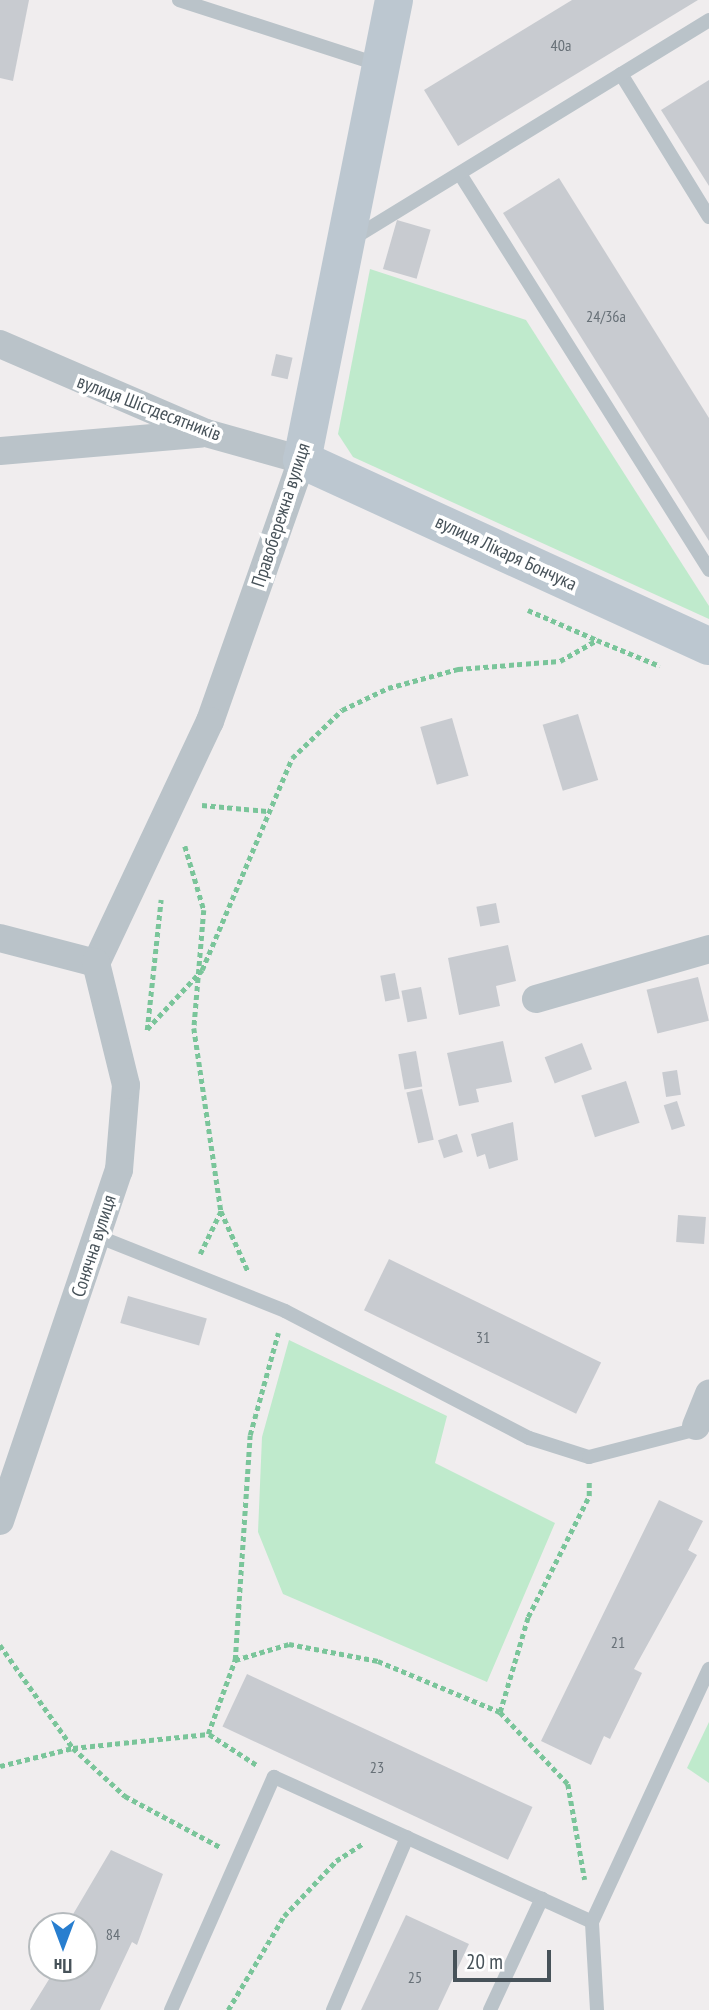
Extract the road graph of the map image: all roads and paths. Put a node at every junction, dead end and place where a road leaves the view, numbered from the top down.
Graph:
1 (394, 0) edge
2 (186, 1) edge
3 (709, 20) edge
4 (381, 65) junction
5 (621, 74) junction
6 (460, 173) junction
7 (709, 217) edge
8 (345, 244) junction
9 (0, 344) edge
10 (206, 433) junction
11 (0, 451) edge
12 (302, 460) junction
13 (709, 570) edge
14 (528, 610) dead end
15 (597, 640) junction
16 (709, 646) edge
17 (672, 671) dead end
18 (172, 802) junction
19 (267, 811) junction
20 (162, 895) dead end
21 (0, 938) edge
22 (709, 950) edge
23 (96, 963) junction
24 (202, 970) junction
25 (536, 999) dead end
26 (147, 1029) junction
27 (144, 1042) dead end
28 (221, 1211) junction
29 (97, 1236) junction
30 (192, 1272) junction
31 (262, 1301) junction
32 (285, 1311) junction
33 (709, 1394) edge
34 (702, 1429) edge
35 (589, 1457) junction
36 (0, 1521) edge
37 (0, 1645) edge
38 (235, 1660) junction
39 (709, 1669) edge
40 (500, 1712) junction
41 (208, 1734) junction
42 (73, 1748) junction
43 (0, 1766) edge
44 (274, 1777) junction
45 (389, 1828) junction
46 (407, 1837) junction
47 (240, 1857) junction
48 (542, 1898) junction
49 (592, 1922) junction
50 (172, 2010) edge
51 (228, 2010) edge
52 (332, 2010) edge
53 (490, 2010) edge
54 (597, 2010) edge

1 - 4 street, Правобережна вулиця
2 - 4 lane
3 - 5 lane
4 - 8 street, Правобережна вулиця
5 - 6 lane
5 - 7 lane
6 - 8 lane
6 - 13 lane
8 - 12 street, Правобережна вулиця
9 - 10 street, вулиця Шістдесятників
10 - 11 street
10 - 12 street, вулиця Шістдесятників
12 - 16 street, вулиця Лікаря Бончука
12 - 18 street, Правобережна вулиця
14 - 15 path
15 - 17 path
15 - 19 path
18 - 19 path
18 - 23 street, Правобережна вулиця
18 - 24 path
19 - 24 path
20 - 26 path
21 - 23 street
22 - 25 street
23 - 29 street, Сонячна вулиця
24 - 26 path
24 - 28 path
26 - 27 path
28 - 30 path
28 - 31 path
29 - 30 lane
29 - 36 street, Сонячна вулиця
30 - 31 lane
31 - 32 lane
32 - 35 lane
32 - 38 path
33 - 34 street
34 - 35 lane
35 - 40 path
37 - 42 path
38 - 40 path
38 - 41 path
39 - 49 lane
40 - 49 path
41 - 42 path
41 - 44 path
42 - 43 path
42 - 47 path
44 - 45 lane
44 - 47 lane
45 - 46 lane
45 - 51 path
46 - 48 lane
46 - 52 lane
47 - 50 lane
48 - 49 lane
48 - 53 lane
49 - 54 lane

